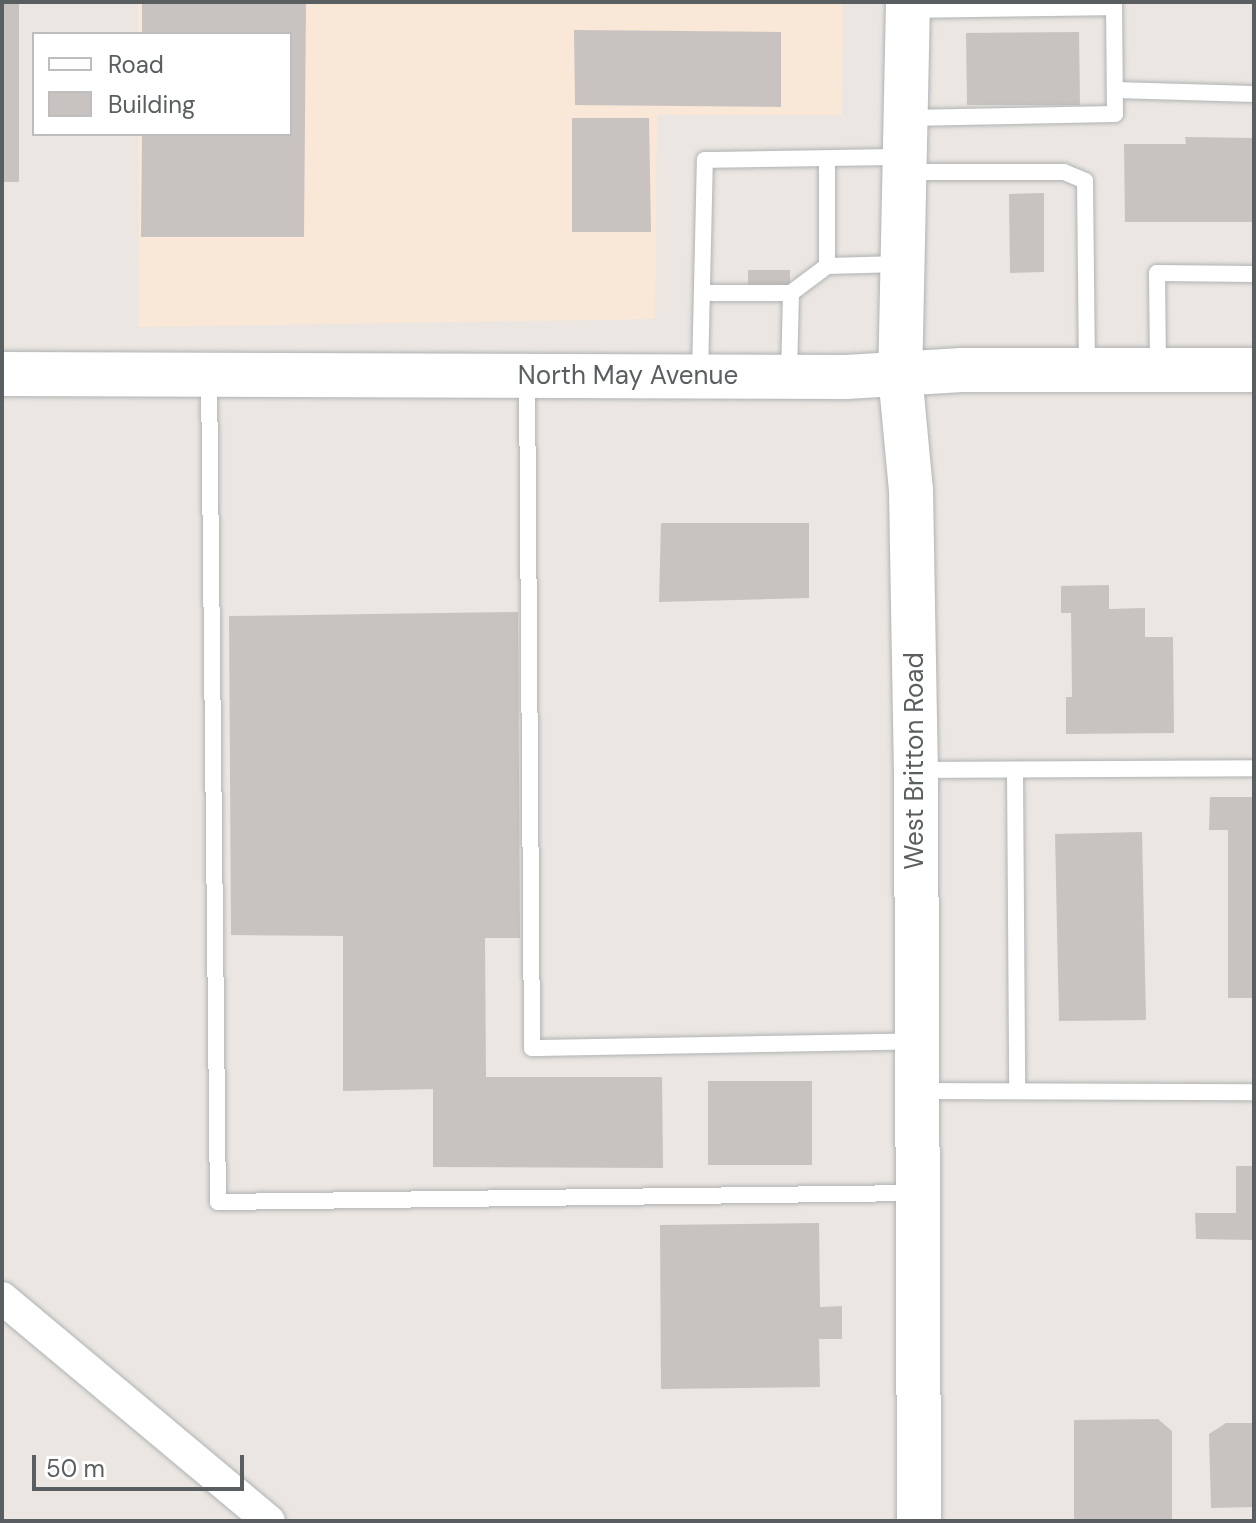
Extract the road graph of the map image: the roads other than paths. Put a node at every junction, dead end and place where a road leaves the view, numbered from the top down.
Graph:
1 (909, 6) edge
2 (1115, 90) junction
3 (1254, 94) edge
4 (904, 149) junction
5 (827, 159) junction
6 (901, 264) junction
7 (827, 266) junction
8 (1254, 274) edge
9 (702, 293) junction
10 (791, 293) junction
11 (1087, 368) junction
12 (1158, 370) junction
13 (1254, 370) edge
14 (209, 373) junction
15 (2, 374) edge
16 (900, 374) junction
17 (527, 376) junction
18 (700, 377) junction
19 (789, 377) junction
20 (1254, 768) edge
21 (916, 770) junction
22 (1015, 771) junction
23 (915, 1041) junction
24 (915, 1091) junction
25 (1017, 1091) junction
26 (1254, 1092) edge
27 (916, 1193) junction
28 (2, 1298) edge
29 (269, 1521) edge
30 (919, 1521) edge

1 - 2 lane
1 - 4 main road, West Britton Road
2 - 3 lane
2 - 4 lane
4 - 5 lane
4 - 6 main road, West Britton Road
4 - 11 lane
5 - 7 lane
5 - 9 lane
6 - 7 lane
6 - 16 main road, West Britton Road
7 - 10 lane
8 - 12 lane
9 - 10 lane
9 - 18 lane
10 - 19 lane
11 - 12 main road, North May Avenue
11 - 16 main road, North May Avenue
12 - 13 main road, North May Avenue
14 - 15 main road, North May Avenue
14 - 17 main road, North May Avenue
14 - 27 lane
16 - 19 main road, North May Avenue
16 - 21 main road, West Britton Road
17 - 18 main road, North May Avenue
17 - 23 lane
18 - 19 main road, North May Avenue
20 - 22 lane
21 - 22 lane
21 - 23 main road, West Britton Road
22 - 25 lane
23 - 24 main road, West Britton Road
24 - 25 lane
24 - 27 main road, West Britton Road
25 - 26 lane
27 - 30 main road, West Britton Road
28 - 29 street

